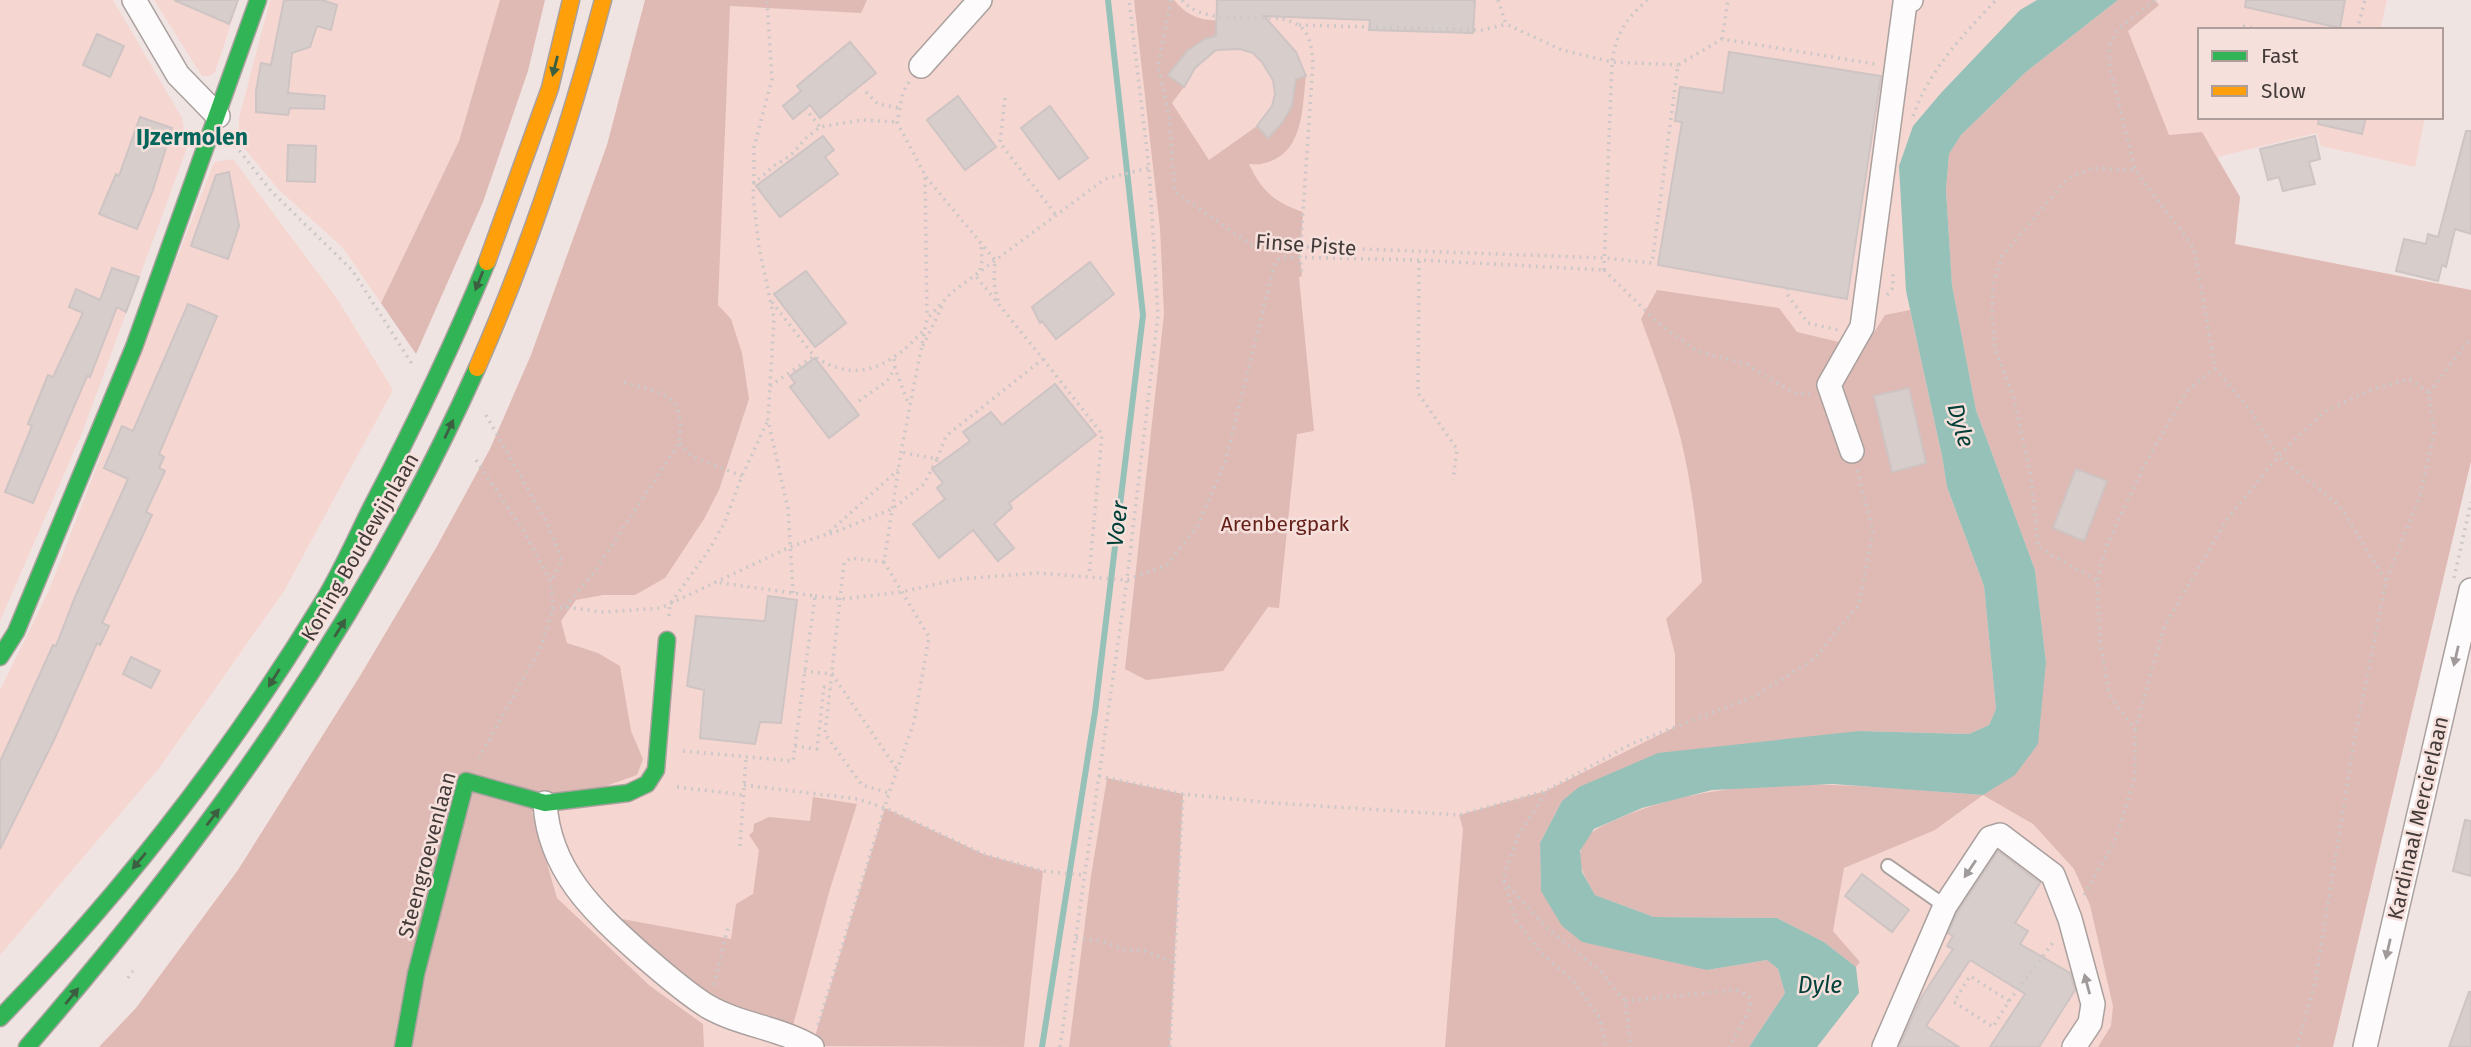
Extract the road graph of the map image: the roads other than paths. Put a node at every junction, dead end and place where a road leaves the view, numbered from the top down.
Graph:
1 (134, 0) edge
2 (258, 0) edge
3 (571, 0) edge
4 (603, 0) edge
5 (980, 0) edge
6 (1911, 0) edge
7 (921, 66) road end
8 (218, 116) junction
9 (1852, 451) road end
10 (2471, 590) edge
11 (667, 640) dead end
12 (0, 657) edge
13 (545, 803) junction
14 (1888, 866) dead end
15 (1945, 906) junction
16 (0, 1018) edge
17 (812, 1046) edge
18 (27, 1047) edge
19 (403, 1047) edge
20 (1884, 1047) edge
21 (2074, 1047) edge
22 (2365, 1047) edge

1 - 8 street
2 - 8 main road
3 -> 16 main road, Koning Boudewijnlaan
18 -> 4 main road, Koning Boudewijnlaan
5 - 7 street
6 - 9 street
8 - 12 main road
10 -> 22 street, Kardinaal Mercierlaan
11 - 13 main road
13 - 17 street
13 - 19 main road, Steengroevenlaan
14 - 15 lane
15 - 20 street
21 -> 15 street

